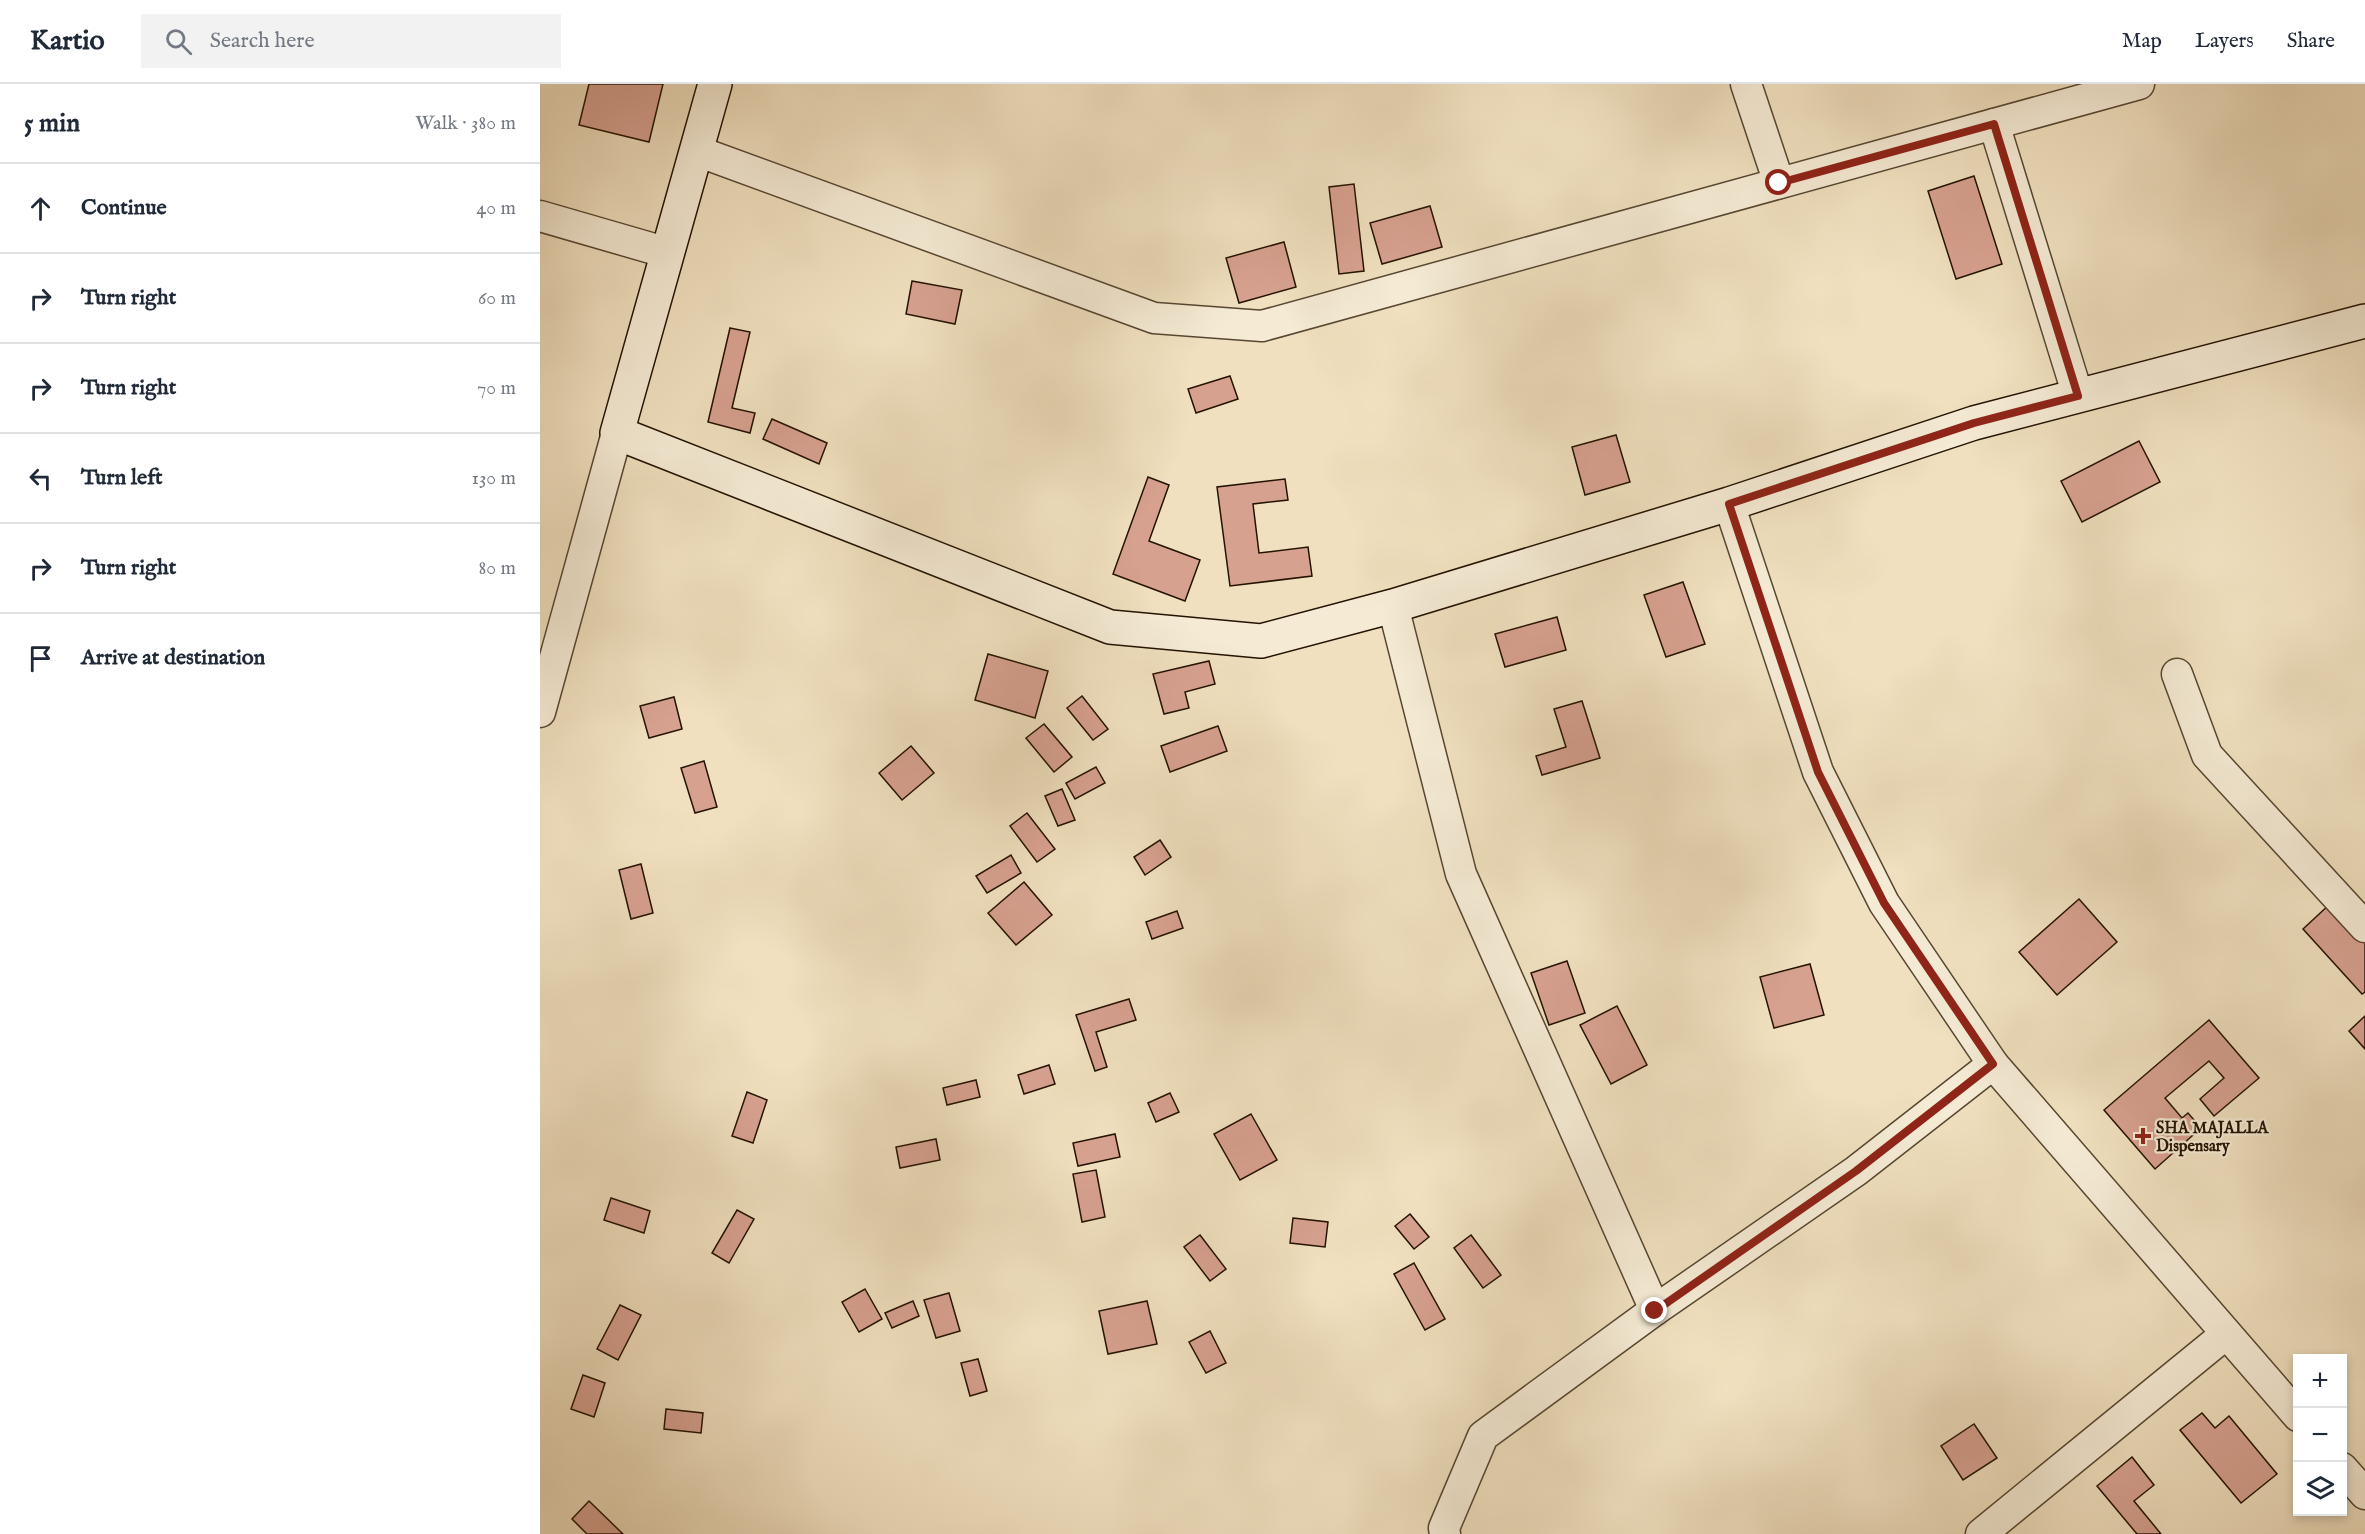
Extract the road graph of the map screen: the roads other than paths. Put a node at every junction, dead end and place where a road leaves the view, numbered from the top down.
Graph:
1 (715, 84) edge
2 (1746, 84) edge
3 (2139, 84) edge
4 (1994, 124) junction
5 (696, 151) junction
6 (1779, 183) junction
7 (540, 216) edge
8 (668, 253) junction
9 (2365, 321) edge
10 (2078, 396) junction
11 (617, 433) junction
12 (1729, 504) junction
13 (1393, 606) junction
14 (2177, 674) dead end
15 (540, 712) edge
16 (2365, 927) edge
17 (1993, 1064) junction
18 (1655, 1311) junction
19 (2226, 1334) junction
20 (2293, 1410) edge
21 (2347, 1473) edge
22 (2365, 1494) edge
23 (1445, 1534) edge
24 (1981, 1534) edge

1 - 5 street
2 - 6 street
3 - 4 street
4 - 6 street
4 - 10 street
5 - 6 street
5 - 8 street
7 - 8 street
8 - 11 street
9 - 10 street
10 - 12 street
11 - 13 street
11 - 15 street
12 - 13 street
12 - 17 street
13 - 18 street
14 - 16 street
17 - 18 street
17 - 19 street
18 - 23 street
19 - 20 street
19 - 24 street
21 - 22 street

